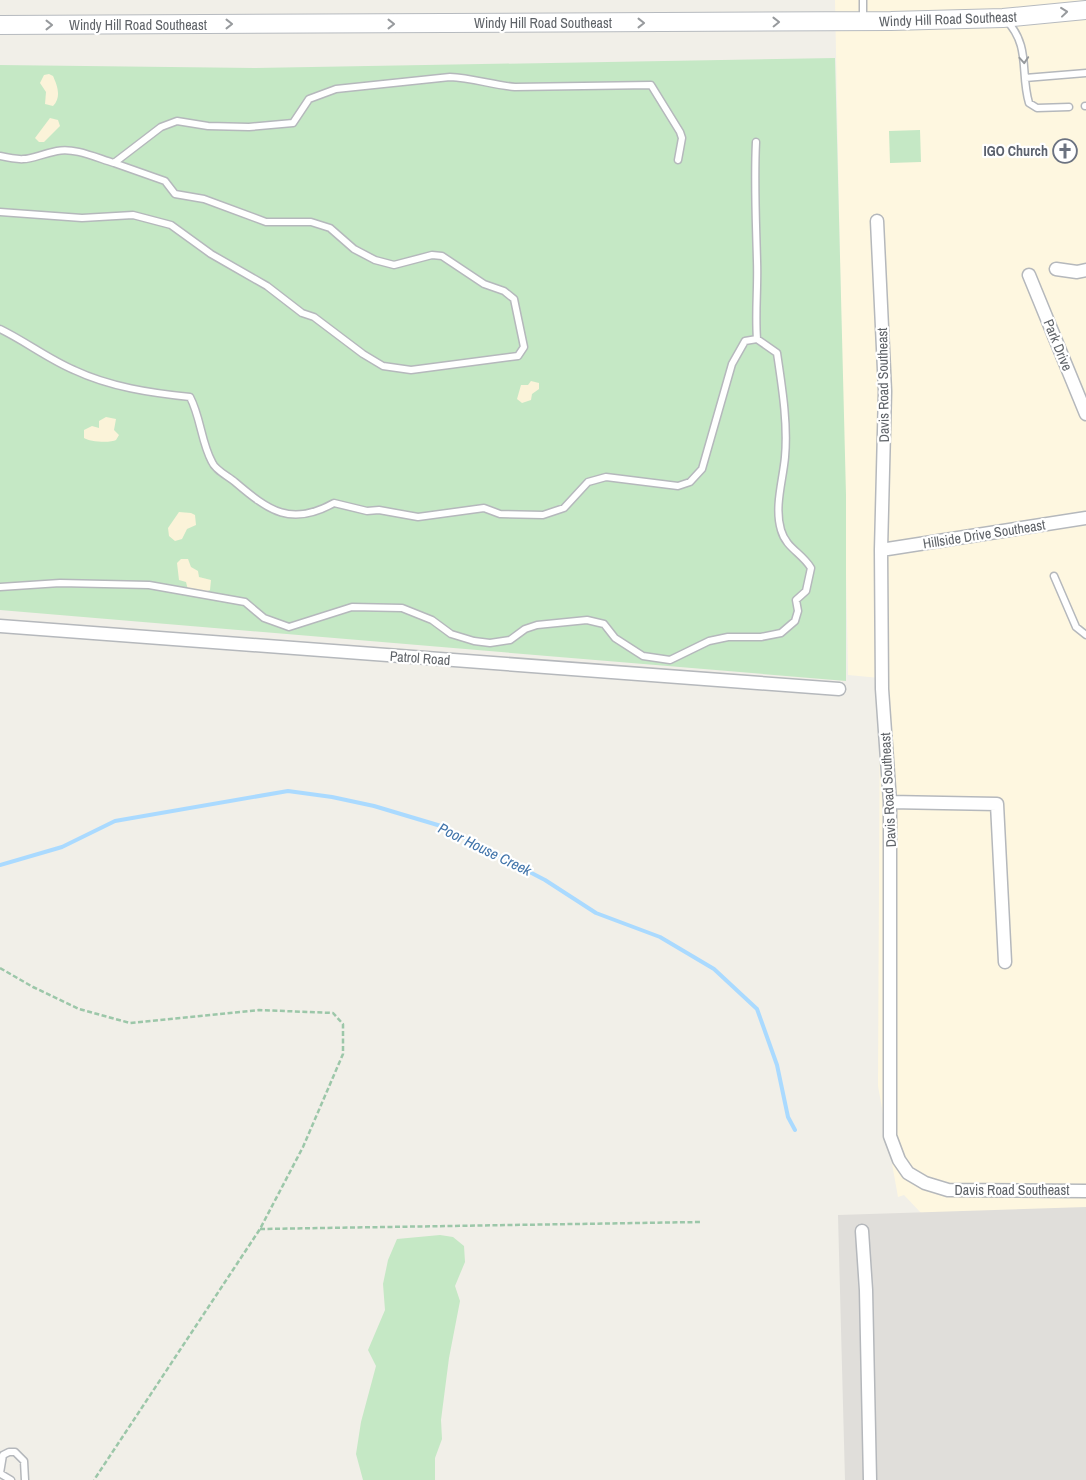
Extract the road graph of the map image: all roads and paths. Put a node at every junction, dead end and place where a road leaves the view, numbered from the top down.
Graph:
1 (863, 0) edge
2 (1086, 10) edge
3 (1003, 18) junction
4 (863, 22) junction
5 (0, 25) edge
6 (1086, 73) edge
7 (1025, 78) junction
8 (1069, 107) dead end
9 (756, 142) dead end
10 (0, 156) edge
11 (678, 160) dead end
12 (114, 162) junction
13 (0, 212) edge
14 (877, 222) dead end
15 (1056, 268) dead end
16 (1086, 270) edge
17 (1029, 275) dead end
18 (0, 329) edge
19 (757, 339) junction
20 (1086, 414) edge
21 (1086, 518) edge
22 (881, 550) junction
23 (1054, 576) dead end
24 (0, 587) edge
25 (0, 626) edge
26 (1086, 635) edge
27 (839, 688) dead end
28 (890, 802) junction
29 (1005, 962) dead end
30 (0, 968) edge
31 (1086, 1191) edge
32 (701, 1222) dead end
33 (260, 1229) junction
34 (862, 1231) dead end
35 (0, 1474) edge
36 (11, 1480) edge
37 (25, 1480) edge
38 (94, 1480) edge
39 (870, 1480) edge

1 - 4 lane
3 -> 2 main road, Windy Hill Road Southeast
3 - 4 main road, Windy Hill Road Southeast
3 -> 7 lane
5 -> 4 main road, Windy Hill Road Southeast
6 - 7 lane
7 - 8 lane
9 - 19 lane
10 - 12 lane
11 - 12 lane
12 - 13 lane
14 - 22 street, Davis Road Southeast
15 - 16 street
17 - 20 street, Park Drive
18 - 19 lane
19 - 24 lane
21 - 22 street, Hillside Drive Southeast
22 - 28 street, Davis Road Southeast
23 - 26 lane
25 - 27 street, Patrol Road
28 - 29 street
28 - 31 street, Davis Road Southeast
30 - 33 path
32 - 33 path
33 - 38 path
34 - 39 street
35 - 36 lane
35 - 37 lane

